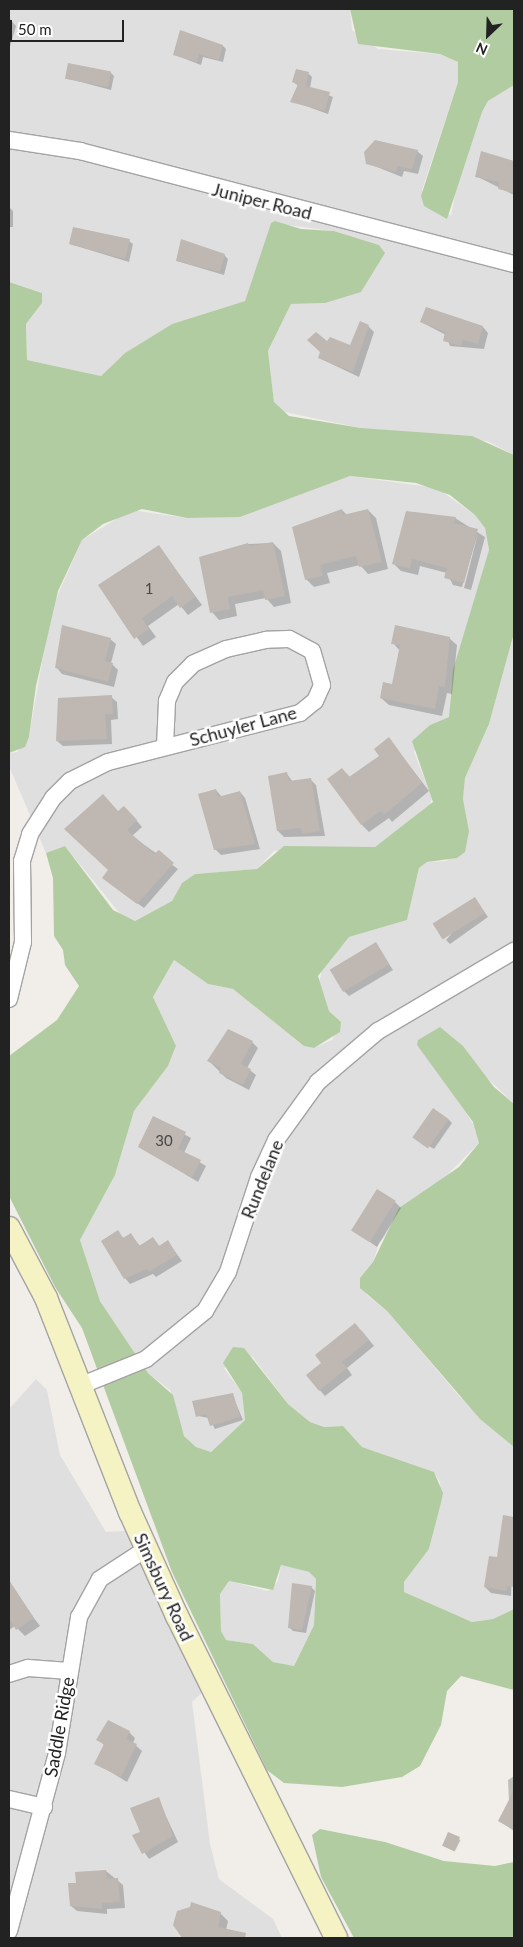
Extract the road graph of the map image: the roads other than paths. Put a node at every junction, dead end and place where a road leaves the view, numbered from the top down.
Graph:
1 (9, 140) edge
2 (514, 264) edge
3 (165, 746) junction
4 (514, 951) edge
5 (9, 999) edge
6 (9, 1228) edge
7 (82, 1386) junction
8 (146, 1549) junction
9 (69, 1671) junction
10 (9, 1674) edge
11 (9, 1798) edge
12 (44, 1807) junction
13 (9, 1931) edge
14 (336, 1938) edge

1 - 2 street, Juniper Road
3 - 3 street, Schuyler Lane
3 - 5 street, Schuyler Lane
4 - 7 street, Rundelane
6 - 7 main road, Simsbury Road
7 - 8 main road, Simsbury Road
8 - 9 street, Saddle Ridge
8 - 14 main road, Simsbury Road
9 - 10 street
9 - 12 street, Saddle Ridge
11 - 12 street
12 - 13 street, Saddle Ridge

